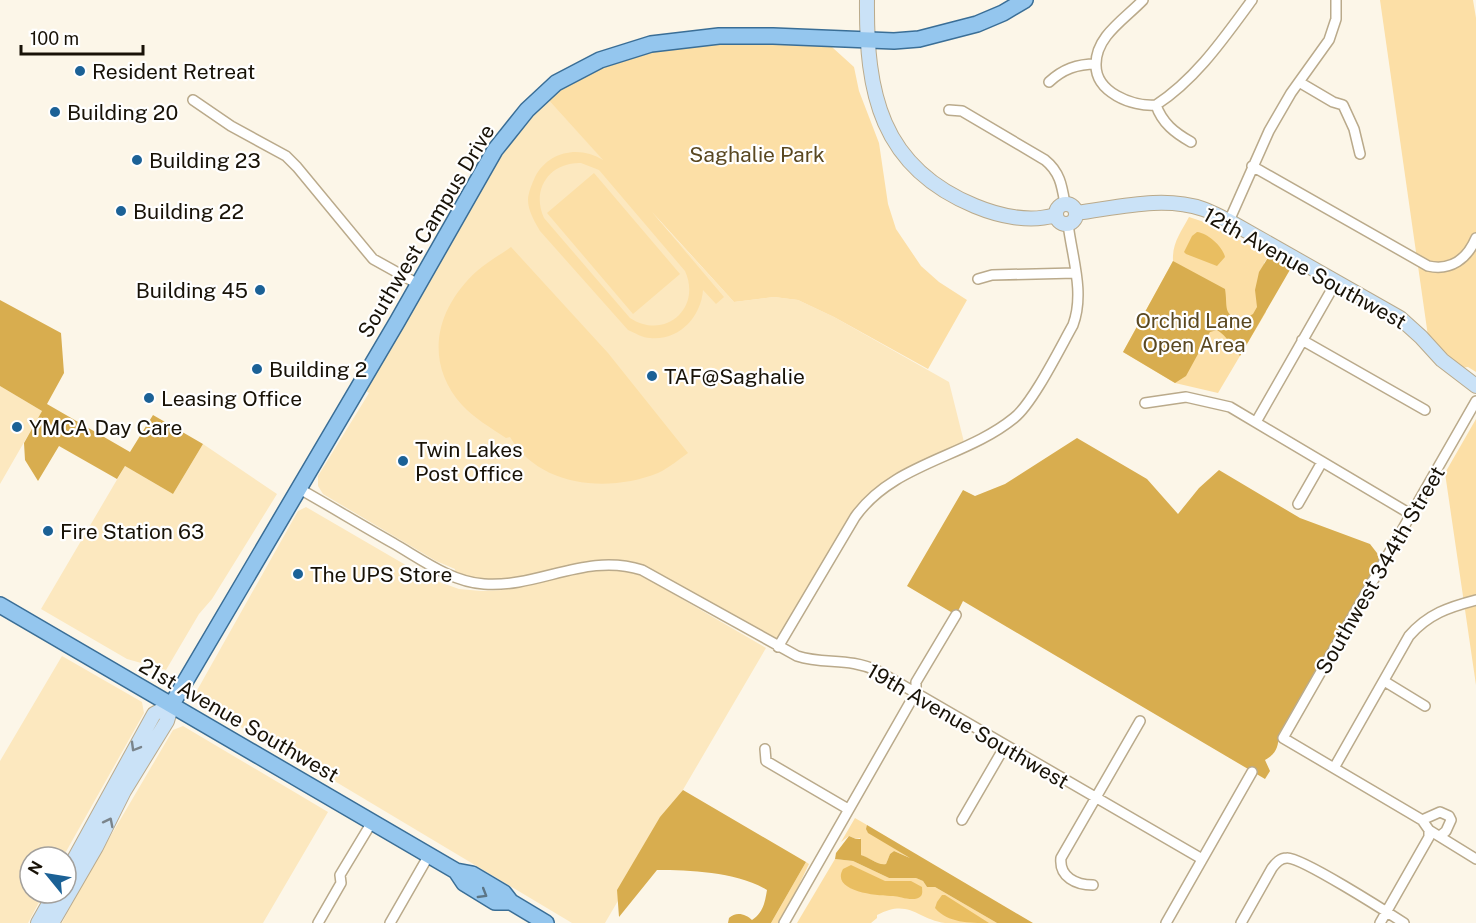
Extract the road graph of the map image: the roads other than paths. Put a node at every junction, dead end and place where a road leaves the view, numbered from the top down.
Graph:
1 (867, 0) edge
2 (1025, 0) edge
3 (1143, 0) edge
4 (1252, 0) edge
5 (1336, 0) edge
6 (866, 39) junction
7 (1096, 64) junction
8 (1049, 82) dead end
9 (1299, 82) junction
10 (193, 100) dead end
11 (1156, 105) junction
12 (949, 110) dead end
13 (1191, 142) dead end
14 (1360, 154) dead end
15 (1252, 166) junction
16 (1070, 213) junction
17 (1229, 221) junction
18 (1476, 238) edge
19 (1075, 273) junction
20 (978, 279) dead end
21 (1336, 282) junction
22 (418, 284) junction
23 (1302, 340) junction
24 (1476, 386) edge
25 (1476, 401) edge
26 (1145, 403) dead end
27 (1425, 410) dead end
28 (1256, 422) junction
29 (1322, 462) junction
30 (298, 488) junction
31 (1298, 504) dead end
32 (1412, 515) junction
33 (1476, 600) edge
34 (0, 605) edge
35 (956, 615) dead end
36 (778, 647) junction
37 (1384, 681) junction
38 (916, 692) junction
39 (172, 704) junction
40 (1425, 706) dead end
41 (1140, 721) dead end
42 (1005, 746) junction
43 (765, 749) dead end
44 (1334, 768) junction
45 (1252, 772) dead end
46 (1095, 798) junction
47 (848, 809) junction
48 (962, 820) dead end
49 (1422, 820) junction
50 (372, 822) junction
51 (1430, 830) junction
52 (1440, 836) junction
53 (429, 855) junction
54 (1202, 859) junction
55 (1476, 859) edge
56 (78, 867) edge
57 (78, 868) edge
58 (1093, 885) dead end
59 (49, 905) edge
60 (60, 905) edge
61 (1386, 912) junction
62 (537, 921) edge
63 (38, 923) edge
64 (52, 923) edge
65 (318, 923) edge
66 (390, 923) edge
67 (784, 923) edge
68 (1166, 923) edge
69 (1241, 923) edge
70 (1380, 923) edge
71 (1404, 923) edge

1 - 6 street
2 - 6 main road, Southwest Campus Drive
3 - 7 street
4 - 11 street
5 - 9 street
6 - 16 street
6 - 22 main road, Southwest Campus Drive
7 - 8 street
7 - 11 street
9 - 14 street
9 - 15 street
10 - 22 street
11 - 13 street
12 - 16 street
15 - 17 street
15 - 18 street
16 - 17 street, 12th Avenue Southwest
16 - 19 street
17 - 21 street, 12th Avenue Southwest
19 - 20 street
19 - 36 street
21 - 23 street
21 - 24 street, 12th Avenue Southwest
22 - 30 main road, Southwest Campus Drive
23 - 27 street
23 - 28 street
25 - 32 street, Southwest 344th Street
26 - 28 street
28 - 29 street
29 - 31 street
29 - 32 street
30 - 36 street, 19th Avenue Southwest
30 - 39 main road, Southwest Campus Drive
32 - 44 street, Southwest 344th Street
33 - 37 street
34 - 39 main road, 21st Avenue Southwest
35 - 38 street
36 - 38 street, 19th Avenue Southwest
37 - 40 street
37 - 44 street
38 - 42 street, 19th Avenue Southwest
38 - 47 street
39 - 50 main road, 21st Avenue Southwest
56 -> 39 street
39 -> 57 street
41 - 46 street
42 - 46 street, 19th Avenue Southwest
42 - 48 street
43 - 47 street
44 - 49 street
45 - 54 street
46 - 54 street, 19th Avenue Southwest
46 - 58 street
47 - 67 street
49 - 51 street
49 - 52 street
50 - 53 main road, 21st Avenue Southwest
50 - 65 street
51 - 52 street
51 - 61 street
52 - 55 street
53 - 62 main road, 21st Avenue Southwest
53 - 66 street
54 - 68 street
59 - 63 street
60 - 64 street
61 - 69 street
61 - 70 street
61 - 71 street

